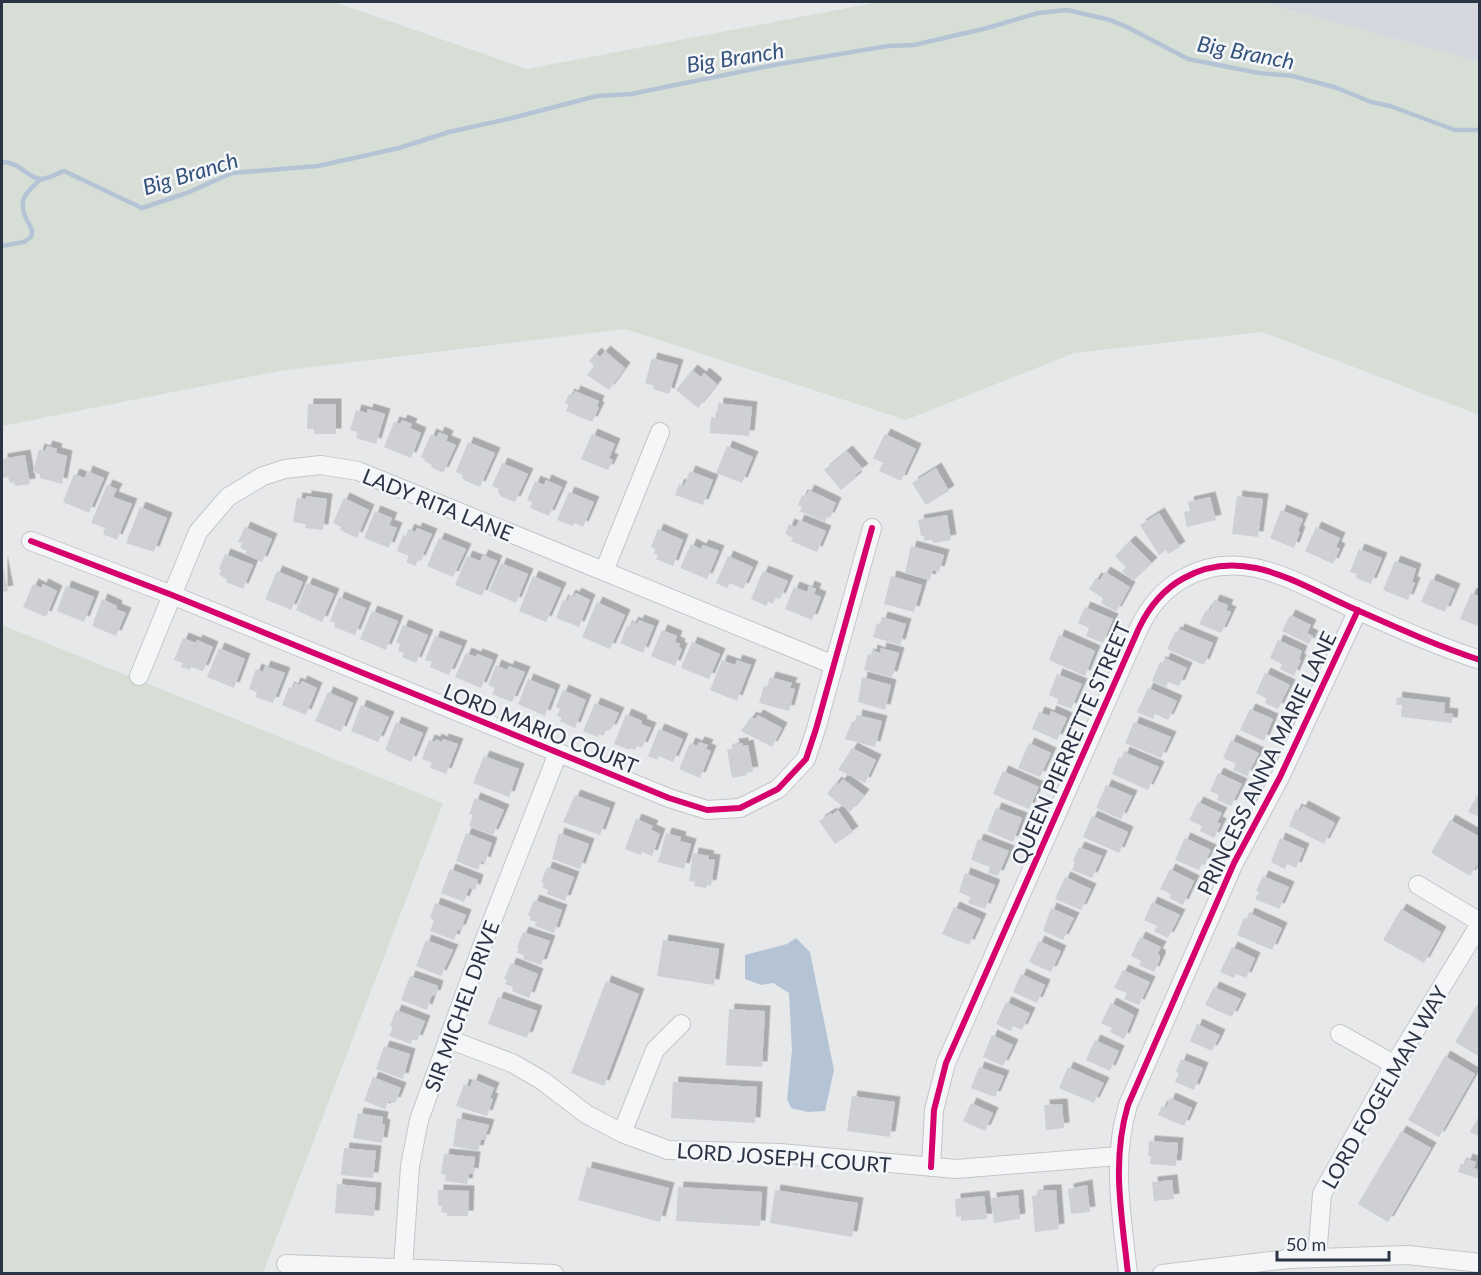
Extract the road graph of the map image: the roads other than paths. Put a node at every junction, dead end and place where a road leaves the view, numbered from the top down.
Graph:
1 (660, 432) dead end
2 (872, 528) dead end
3 (31, 541) dead end
4 (604, 571) junction
5 (172, 595) junction
6 (1358, 610) junction
7 (1479, 660) edge
8 (834, 665) junction
9 (138, 676) dead end
10 (558, 753) junction
11 (1418, 885) dead end
12 (1479, 923) edge
13 (681, 1024) dead end
14 (1340, 1034) dead end
15 (448, 1039) junction
16 (1395, 1065) junction
17 (622, 1133) junction
18 (1118, 1156) junction
19 (931, 1167) junction
20 (1317, 1258) junction
21 (1479, 1263) edge
22 (286, 1264) dead end
23 (403, 1268) junction
24 (554, 1274) edge
25 (1128, 1274) edge
26 (1162, 1274) edge

1 - 4 street
2 - 8 street, LORD MARIO COURT
3 - 5 street, LORD MARIO COURT
4 - 5 street, LADY RITA LANE
4 - 8 street, LADY RITA LANE
5 - 9 street, LADY RITA LANE
5 - 10 street, LORD MARIO COURT
6 - 7 street, QUEEN PIERRETTE STREET
6 - 18 street, PRINCESS ANNA MARIE LANE
6 - 19 street, QUEEN PIERRETTE STREET
8 - 10 street, LORD MARIO COURT
10 - 15 street, SIR MICHEL DRIVE
11 - 12 street
12 - 16 street, LORD FOGELMAN WAY
13 - 17 street
14 - 16 street
15 - 17 street, LORD JOSEPH COURT
15 - 23 street, SIR MICHEL DRIVE
16 - 20 street, LORD FOGELMAN WAY
17 - 19 street, LORD JOSEPH COURT
18 - 19 street, LORD JOSEPH COURT
18 - 25 street, PRINCESS ANNA MARIE LANE
20 - 21 street
20 - 26 street
22 - 23 street
23 - 24 street

